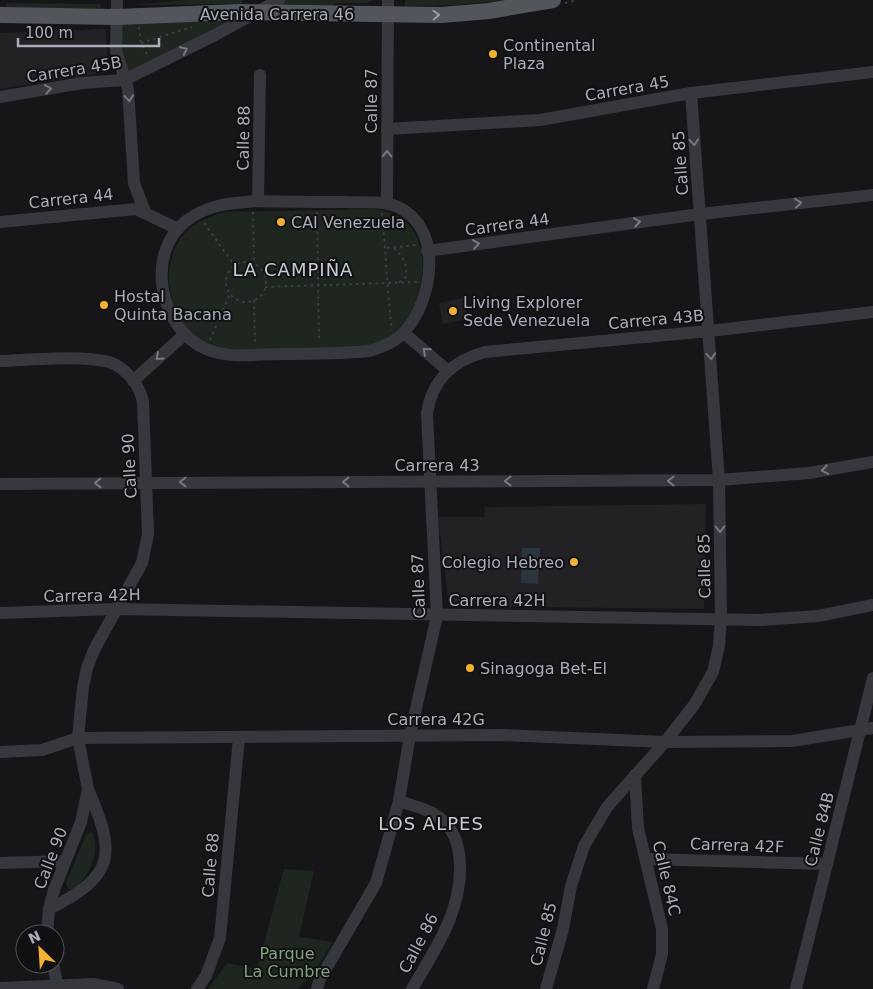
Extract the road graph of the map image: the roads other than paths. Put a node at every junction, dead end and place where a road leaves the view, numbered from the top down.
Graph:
1 (117, 0) edge
2 (279, 0) edge
3 (553, 0) edge
4 (259, 6) edge
5 (388, 8) edge
6 (0, 15) edge
7 (117, 17) junction
8 (873, 72) edge
9 (260, 74) dead end
10 (124, 80) junction
11 (691, 93) junction
12 (0, 97) edge
13 (387, 129) junction
14 (134, 183) junction
15 (873, 195) edge
16 (255, 202) junction
17 (384, 203) junction
18 (122, 209) junction
19 (145, 212) junction
20 (700, 214) junction
21 (0, 222) edge
22 (178, 229) junction
23 (427, 248) junction
24 (873, 312) edge
25 (709, 331) junction
26 (185, 334) junction
27 (401, 335) junction
28 (0, 361) edge
29 (447, 370) junction
30 (133, 381) junction
31 (873, 462) edge
32 (720, 480) junction
33 (429, 481) junction
34 (147, 483) junction
35 (0, 484) edge
36 (873, 605) edge
37 (115, 609) junction
38 (0, 612) edge
39 (437, 616) junction
40 (721, 618) junction
41 (873, 678) edge
42 (867, 729) edge
43 (410, 735) junction
44 (78, 738) junction
45 (239, 738) junction
46 (665, 742) junction
47 (0, 752) edge
48 (635, 775) junction
49 (88, 789) junction
50 (399, 801) junction
51 (646, 859) junction
52 (65, 861) junction
53 (0, 863) edge
54 (827, 864) junction
55 (49, 909) junction
56 (48, 924) edge
57 (55, 974) edge
58 (318, 984) edge
59 (0, 988) edge
60 (58, 988) edge
61 (118, 989) edge
62 (197, 989) edge
63 (310, 989) edge
64 (412, 989) edge
65 (546, 989) edge
66 (653, 989) edge
67 (796, 989) edge

1 - 7 street
2 - 4 street, Carrera 45B
5 -> 3 main road, Avenida Carrera 46
4 - 5 main road, Avenida Carrera 46
4 - 7 main road, Avenida Carrera 46
10 -> 4 street, Carrera 45B
5 - 13 street, Calle 87
6 - 7 main road, Avenida Carrera 46
7 - 10 street
8 - 11 street, Carrera 45
9 - 16 street, Calle 88
12 -> 10 street, Carrera 45B
10 -> 14 street
11 - 13 street, Carrera 45
11 -> 20 street, Calle 85
17 -> 13 street, Calle 87
14 - 18 street
14 - 19 street
20 -> 15 street, Carrera 44
16 - 17 street
16 - 22 street
17 - 23 street
18 - 19 street, Carrera 44
18 - 21 street, Carrera 44
19 - 22 street
23 -> 20 street, Carrera 44
20 - 25 street, Calle 85
22 - 26 street
23 - 27 street
24 - 25 street, Carrera 43B
25 - 29 street, Carrera 43B
25 -> 32 street, Calle 85
26 - 27 street
26 -> 30 street
29 -> 27 street
28 - 30 street
29 - 33 street, Calle 87
30 - 34 street, Calle 90
31 -> 32 street, Carrera 43
32 -> 33 street, Carrera 43
32 -> 40 street, Calle 85
33 -> 34 street, Carrera 43
33 - 39 street, Calle 87
34 -> 35 street, Carrera 43
34 - 37 street, Calle 90
36 - 40 street, Carrera 42H
37 - 38 street, Carrera 42H
37 - 39 street, Carrera 42H
37 - 44 street, Calle 90
39 - 40 street, Carrera 42H
39 - 43 street, Calle 87
40 - 46 street, Calle 85
41 - 42 street, Calle 84B
42 - 46 street, Carrera 42G
42 - 54 street, Calle 84B
43 - 45 street, Carrera 42G
43 - 46 street, Carrera 42G
43 - 50 street, Calle 87
44 - 45 street, Carrera 42G
44 - 47 street, Carrera 42G
44 - 49 street, Calle 90
45 - 62 street, Calle 88
46 - 48 street, Calle 85
48 - 51 street, Calle 84C
48 - 65 street, Calle 85
49 - 52 street, Calle 90
49 - 55 street, Calle 90
50 - 58 street, Calle 87
50 - 64 street, Calle 86
51 - 54 street, Carrera 42F
51 - 66 street, Calle 84C
52 - 53 street
52 - 55 street, Calle 90
54 - 67 street, Calle 84B
55 - 56 street, Calle 90
57 - 60 street
58 - 63 street
59 - 60 street
60 - 61 street

